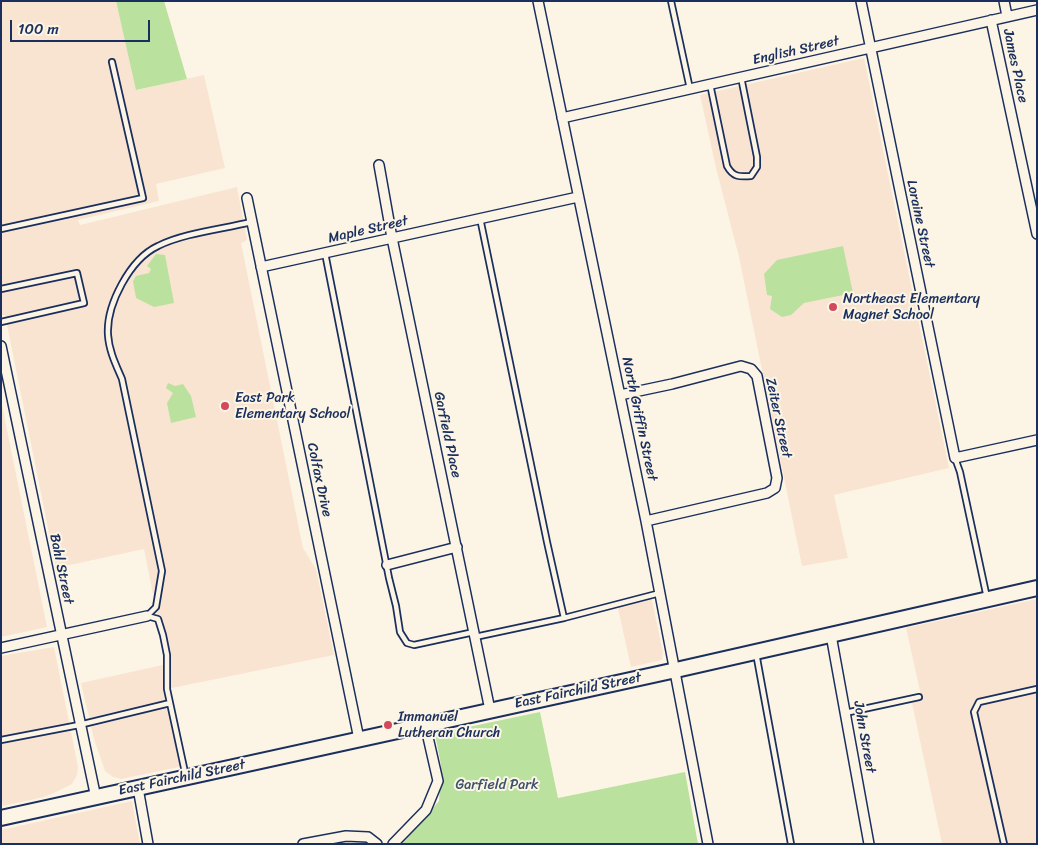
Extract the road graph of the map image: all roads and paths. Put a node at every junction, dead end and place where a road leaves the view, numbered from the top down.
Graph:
1 (538, 1) edge
2 (670, 1) edge
3 (861, 1) edge
4 (1004, 1) edge
5 (1037, 10) edge
6 (1008, 16) junction
7 (991, 20) junction
8 (870, 48) junction
9 (112, 62) dead end
10 (741, 77) junction
11 (710, 84) junction
12 (690, 89) junction
13 (562, 118) junction
14 (379, 165) dead end
15 (578, 197) junction
16 (247, 198) dead end
17 (480, 218) junction
18 (251, 222) junction
19 (1, 229) edge
20 (1037, 234) edge
21 (392, 238) junction
22 (325, 253) junction
23 (261, 267) junction
24 (1, 290) edge
25 (1, 322) edge
26 (1, 346) edge
27 (620, 395) junction
28 (1037, 440) edge
29 (955, 458) junction
30 (646, 521) junction
31 (456, 547) junction
32 (387, 565) junction
33 (1037, 588) edge
34 (660, 594) junction
35 (987, 599) junction
36 (147, 616) junction
37 (564, 618) junction
38 (475, 634) junction
39 (61, 635) junction
40 (831, 635) junction
41 (1, 648) edge
42 (755, 652) junction
43 (676, 670) junction
44 (1037, 689) edge
45 (919, 697) dead end
46 (170, 703) junction
47 (490, 710) junction
48 (845, 713) junction
49 (424, 724) junction
50 (79, 725) junction
51 (359, 739) junction
52 (1, 740) edge
53 (186, 778) junction
54 (138, 788) junction
55 (96, 798) junction
56 (1, 818) edge
57 (148, 844) edge
58 (303, 844) edge
59 (378, 844) edge
60 (393, 844) edge
61 (708, 844) edge
62 (791, 844) edge
63 (870, 844) edge
64 (1004, 844) edge

1 - 13 street, North Griffin Street
2 - 12 lane
3 - 8 street, Loraine Street
4 - 6 street, James Place
5 - 6 street, English Street
6 - 7 street, English Street
7 - 8 street, English Street
7 - 20 street, James Place
8 - 10 street, English Street
8 - 29 street, Loraine Street
9 - 19 lane
10 - 11 street, English Street
10 - 11 lane
11 - 12 street, English Street
12 - 13 street, English Street
13 - 15 street, North Griffin Street
14 - 21 street, Garfield Place
15 - 17 street, Maple Street
15 - 27 street, North Griffin Street
16 - 18 street, Colfax Drive
17 - 21 street, Maple Street
17 - 37 lane
18 - 23 street, Colfax Drive
18 - 36 lane
21 - 22 street, Maple Street
21 - 31 street, Garfield Place
22 - 23 street, Maple Street
22 - 32 lane
23 - 51 street, Colfax Drive
24 - 25 lane
26 - 39 street, Bahl Street
27 - 30 street, North Griffin Street
27 - 30 street, Zeiter Street
28 - 29 street
29 - 35 lane, Loraine Street
30 - 34 street, North Griffin Street
31 - 32 street
31 - 38 street, Garfield Place
32 - 38 lane
33 - 35 street, East Fairchild Street
34 - 37 lane
34 - 43 street, North Griffin Street
35 - 40 street, East Fairchild Street
36 - 39 street
36 - 46 lane
37 - 38 lane
38 - 47 street, Garfield Place
39 - 41 street
39 - 50 street, Bahl Street
40 - 42 street, East Fairchild Street
40 - 48 street, John Street
42 - 43 street, East Fairchild Street
42 - 62 lane
43 - 47 street, East Fairchild Street
43 - 61 street, North Griffin Street
44 - 64 lane
45 - 48 lane
46 - 50 lane
46 - 53 lane
47 - 49 street, East Fairchild Street
48 - 63 street, John Street
49 - 51 street, East Fairchild Street
49 - 60 street
50 - 52 lane
50 - 55 street, Bahl Street
51 - 53 street, East Fairchild Street
53 - 54 street, East Fairchild Street
54 - 55 street, East Fairchild Street
54 - 57 street
55 - 56 street, East Fairchild Street
58 - 59 street

